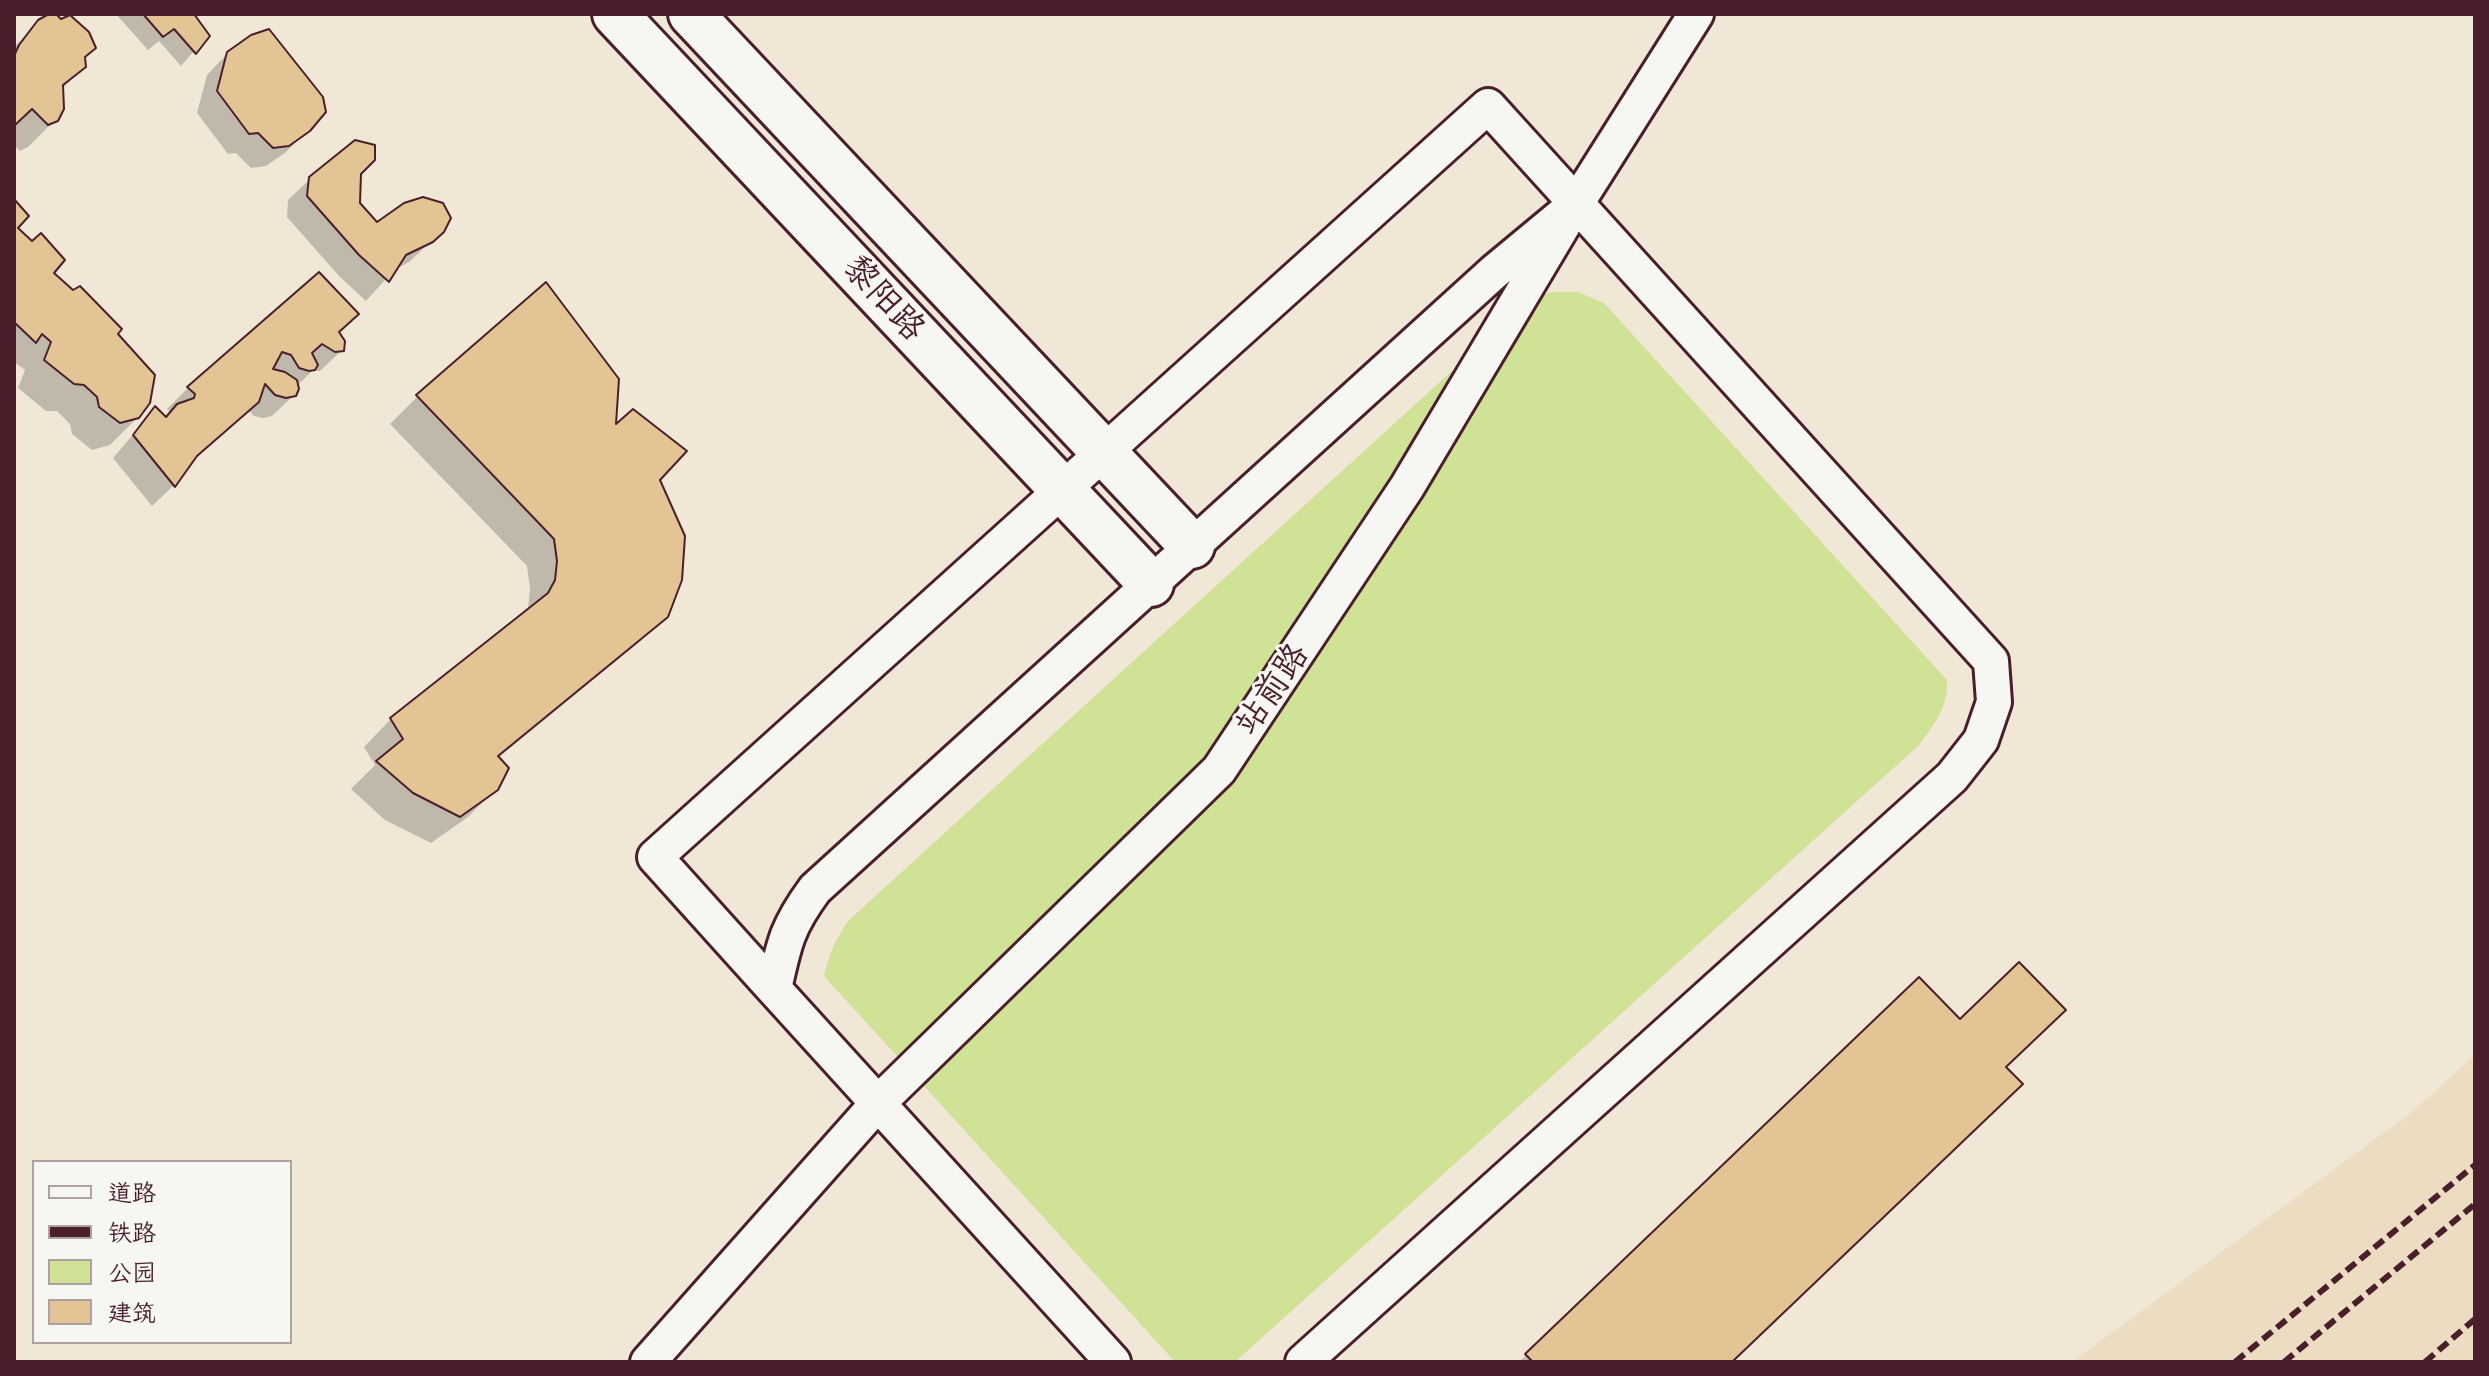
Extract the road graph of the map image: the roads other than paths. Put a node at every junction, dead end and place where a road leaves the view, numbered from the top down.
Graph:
1 (615, 14) edge
2 (691, 14) edge
3 (1696, 14) edge
4 (1576, 204) junction
5 (1104, 453) junction
6 (1063, 490) junction
7 (1192, 546) junction
8 (1151, 584) junction
9 (774, 989) junction
10 (878, 1103) junction
11 (648, 1362) edge
12 (1113, 1362) edge
13 (1303, 1362) edge

1 - 6 main road, 黎阳路
2 - 5 main road, 黎阳路
3 - 4 street, 站前路
4 - 5 street
4 - 7 street
4 - 10 street, 站前路
4 - 13 street
5 - 6 street
5 - 7 main road, 黎阳路
6 - 8 main road, 黎阳路
6 - 9 street
7 - 8 street
8 - 9 street
9 - 10 street
10 - 11 street, 站前路
10 - 12 street

